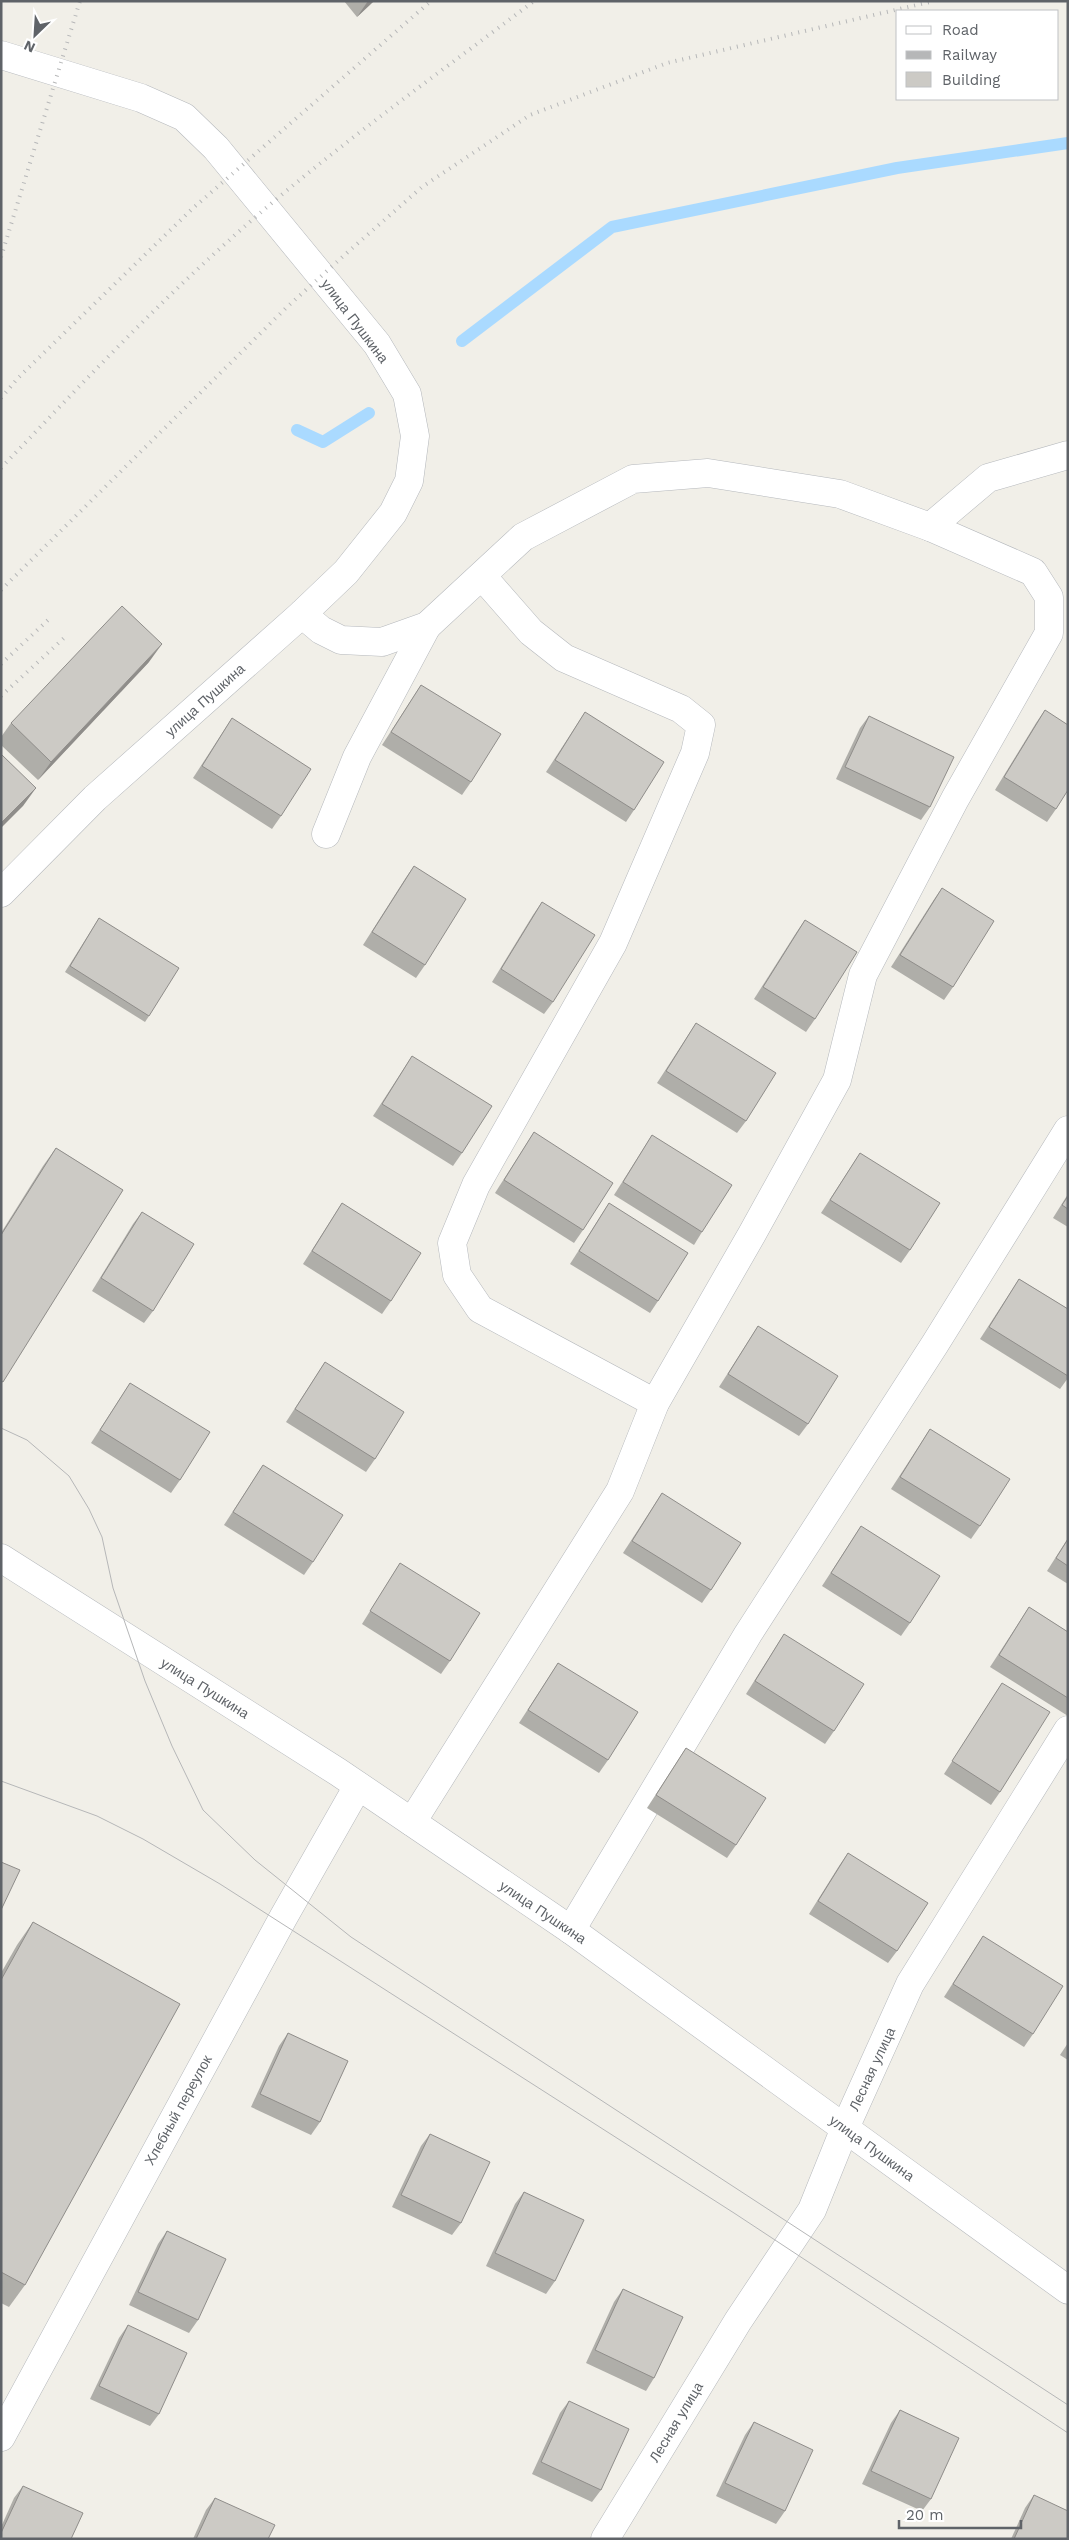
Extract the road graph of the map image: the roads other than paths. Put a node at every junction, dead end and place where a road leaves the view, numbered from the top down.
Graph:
1 (1, 55) edge
2 (1068, 456) edge
3 (930, 527) junction
4 (482, 576) junction
5 (302, 614) junction
6 (427, 626) junction
7 (326, 834) dead end
8 (1, 893) edge
9 (1068, 1130) edge
10 (655, 1403) junction
11 (1, 1558) edge
12 (1068, 1730) edge
13 (358, 1786) junction
14 (412, 1822) junction
15 (571, 1930) junction
16 (845, 2128) junction
17 (1068, 2290) edge
18 (1, 2437) edge
19 (605, 2539) edge

1 - 5 street, улица Пушкина
2 - 3 street
3 - 4 street
3 - 10 street
4 - 6 street
4 - 10 street
5 - 6 street
5 - 8 street, улица Пушкина
6 - 7 street
9 - 15 street
10 - 14 street
11 - 13 street, улица Пушкина
12 - 16 street, Лесная улица
13 - 14 street, улица Пушкина
13 - 18 street, Хлебный переулок
14 - 15 street, улица Пушкина
15 - 16 street, улица Пушкина
16 - 17 street, улица Пушкина
16 - 19 street, Лесная улица

